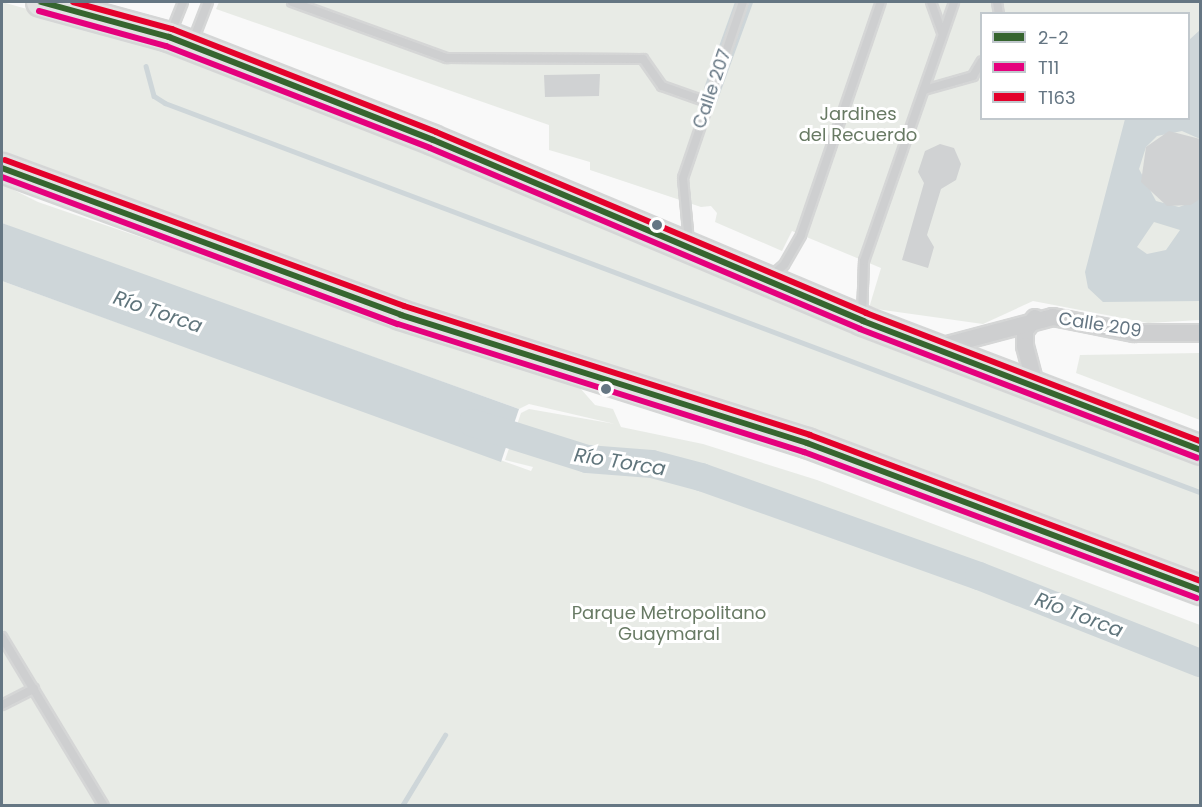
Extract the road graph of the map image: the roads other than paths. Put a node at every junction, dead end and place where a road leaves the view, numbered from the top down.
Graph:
1 (41, 2) edge
2 (183, 2) edge
3 (208, 2) edge
4 (292, 2) edge
5 (743, 2) edge
6 (881, 2) edge
7 (887, 2) edge
8 (931, 2) edge
9 (954, 2) edge
10 (877, 13) junction
11 (943, 35) junction
12 (180, 42) junction
13 (980, 63) edge
14 (924, 90) junction
15 (707, 102) junction
16 (2, 168) edge
17 (693, 251) junction
18 (766, 281) junction
19 (1035, 318) junction
20 (863, 321) junction
21 (1200, 333) edge
22 (932, 349) junction
23 (1036, 388) junction
24 (1200, 450) edge
25 (1200, 590) edge
26 (2, 637) edge
27 (34, 689) junction
28 (2, 705) edge
29 (104, 806) edge

1 - 12 highway
2 - 12 lane
3 - 12 lane
4 - 15 lane
5 - 15 lane, Calle 207
6 - 10 lane
7 - 10 lane
8 - 11 lane
9 - 11 lane
10 - 18 lane
11 - 14 lane
12 - 17 highway
13 - 14 lane
14 - 20 lane
15 - 17 lane, Calle 207
16 - 25 highway
17 - 18 highway
18 - 20 highway
19 - 21 street, Calle 209
19 - 22 street, Calle 209
19 - 23 street, Calle 209
20 - 22 highway
22 - 23 highway
23 - 24 highway
26 - 27 lane
27 - 28 lane
27 - 29 lane

